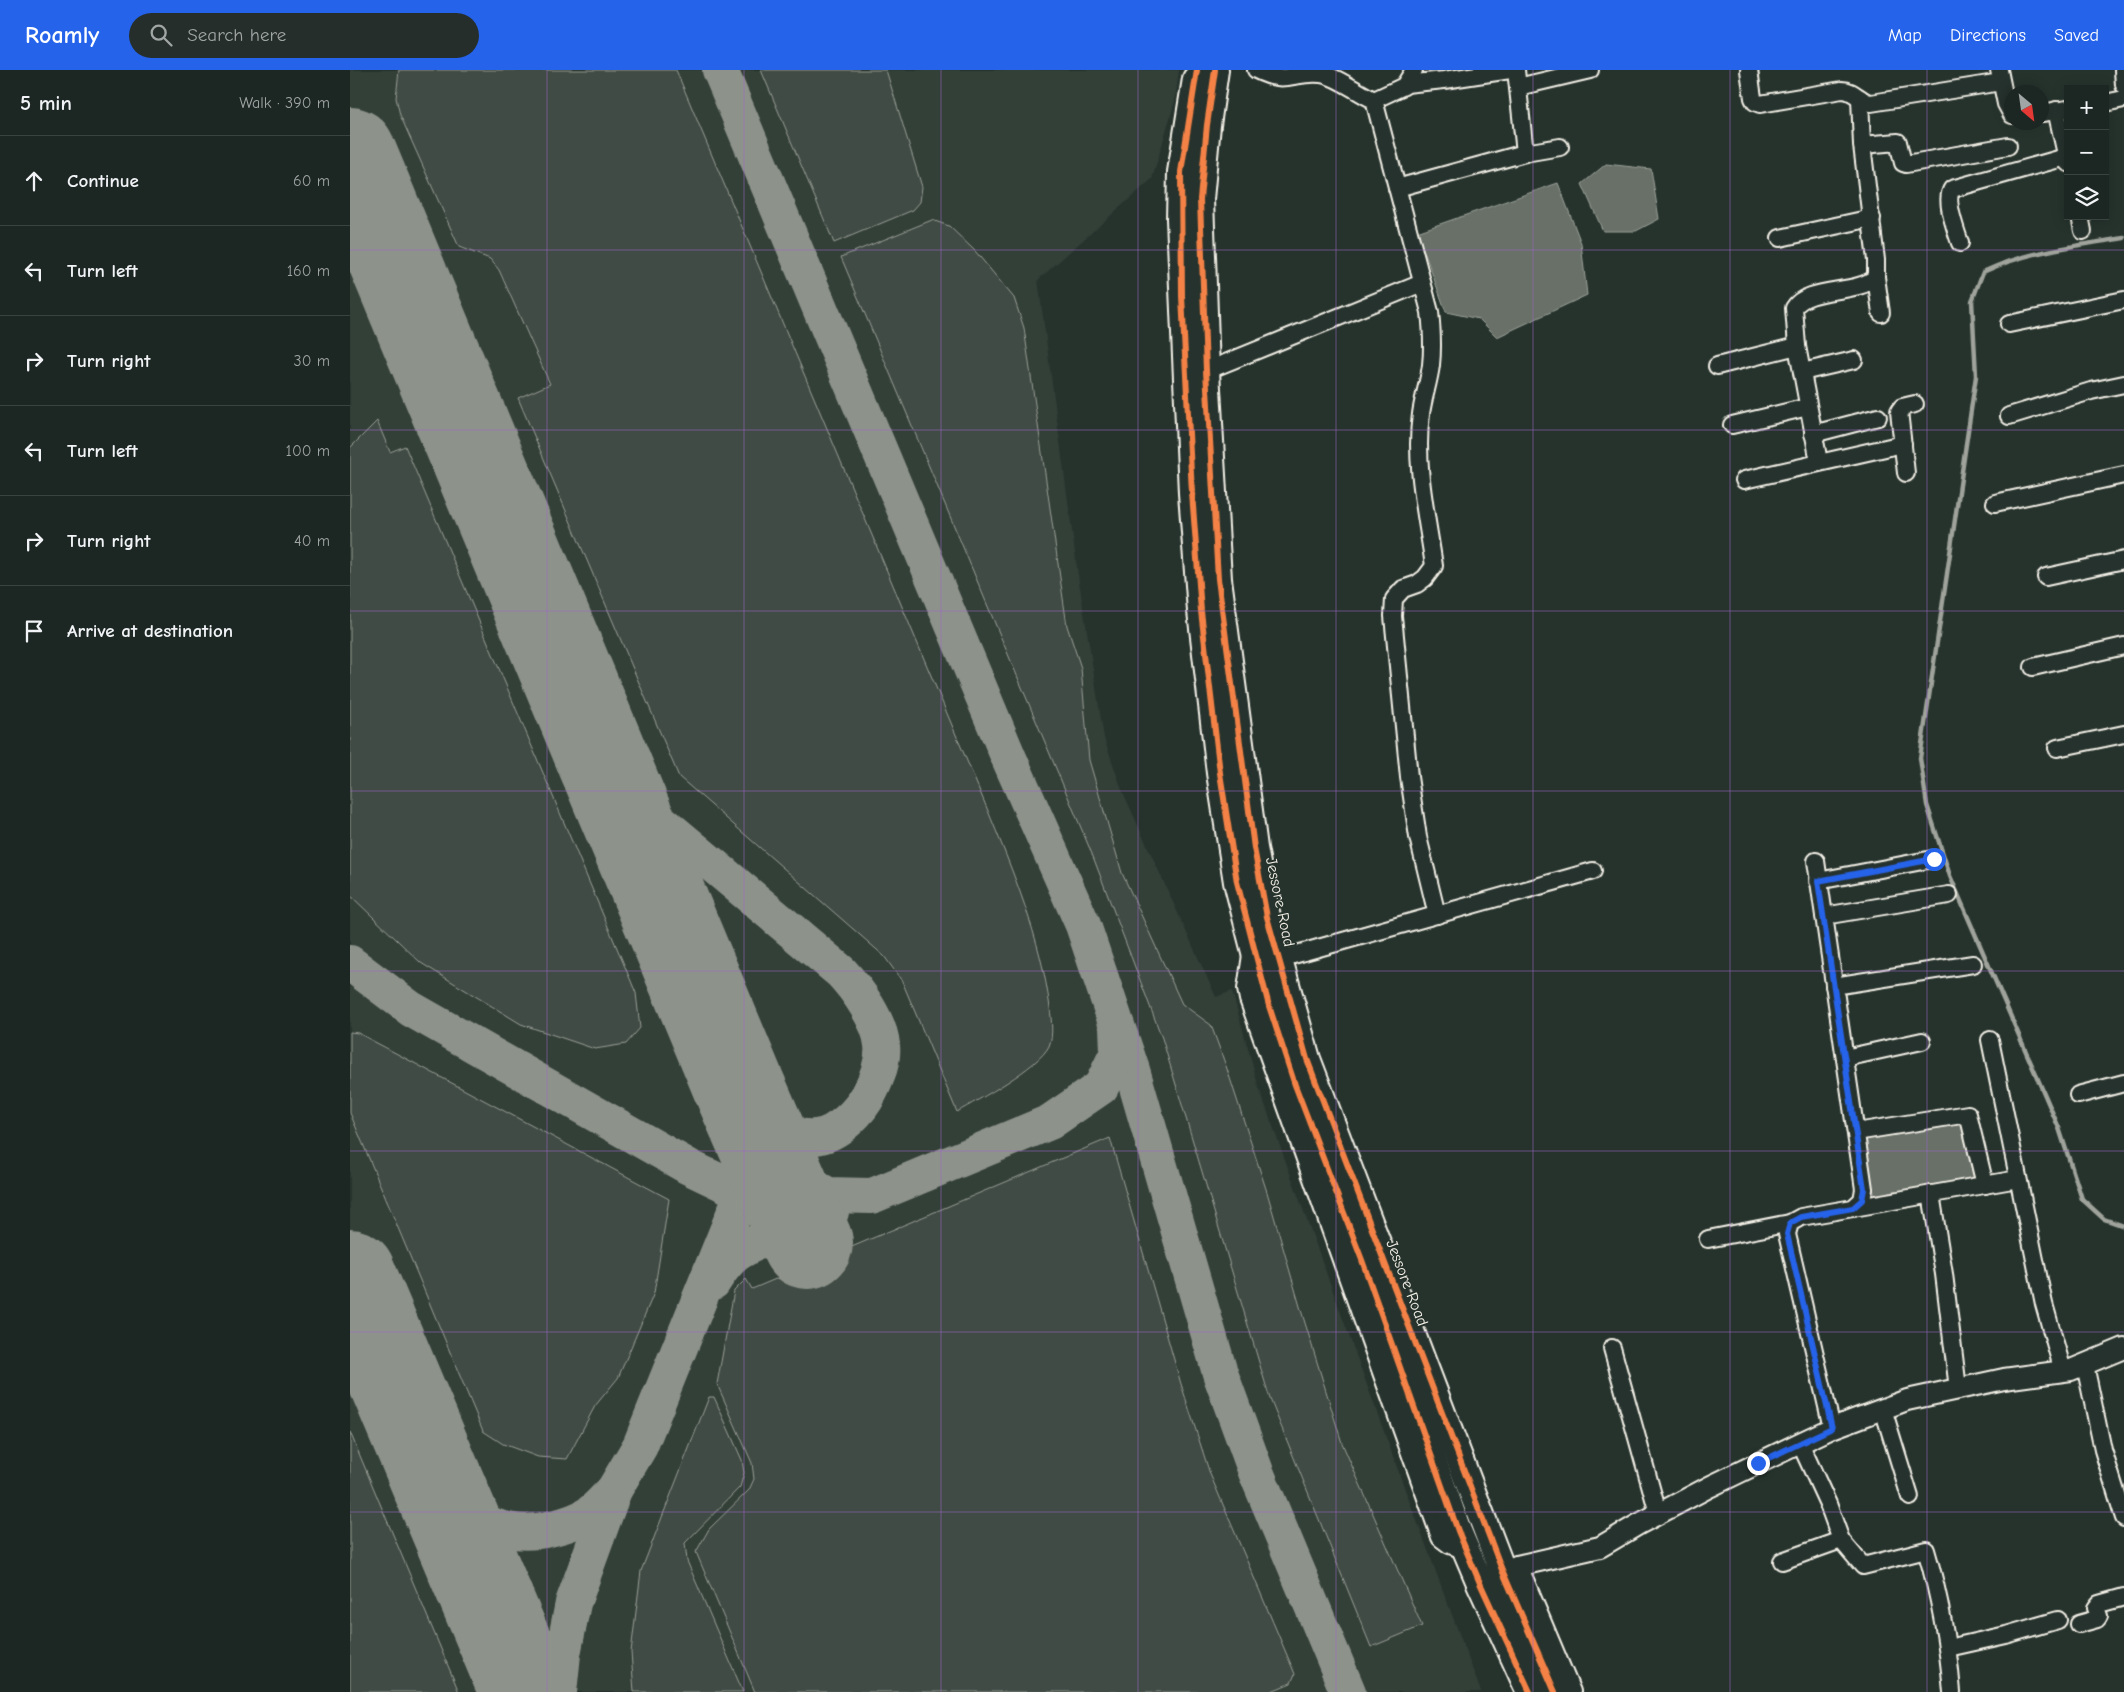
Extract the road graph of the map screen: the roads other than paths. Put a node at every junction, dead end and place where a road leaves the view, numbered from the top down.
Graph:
1 (1197, 70) edge
2 (1215, 70) edge
3 (1256, 70) edge
4 (1510, 70) edge
5 (1516, 70) edge
6 (1590, 70) edge
7 (1749, 70) edge
8 (2122, 70) edge
9 (1326, 73) edge
10 (2000, 76) edge
11 (1410, 77) edge
12 (2124, 85) edge
13 (1518, 87) junction
14 (2004, 92) edge
15 (1860, 98) junction
16 (2124, 99) edge
17 (1374, 100) junction
18 (2109, 102) edge
19 (2055, 111) edge
20 (1862, 145) junction
21 (2008, 146) dead end
22 (1560, 147) dead end
23 (2064, 148) edge
24 (1525, 153) junction
25 (2064, 161) edge
26 (1397, 188) junction
27 (1872, 218) junction
28 (1780, 238) dead end
29 (1960, 243) dead end
30 (1876, 277) junction
31 (1422, 283) junction
32 (2124, 300) edge
33 (1882, 313) dead end
34 (2009, 324) dead end
35 (1797, 346) junction
36 (1854, 360) dead end
37 (1716, 366) dead end
38 (1206, 371) junction
39 (1802, 372) junction
40 (2124, 384) edge
41 (1914, 404) dead end
42 (1808, 407) junction
43 (2008, 416) dead end
44 (1878, 417) dead end
45 (1732, 425) dead end
46 (1813, 434) junction
47 (1903, 444) junction
48 (1819, 462) junction
49 (1906, 473) dead end
50 (2124, 475) edge
51 (1744, 480) dead end
52 (1995, 503) dead end
53 (2124, 560) edge
54 (2046, 577) dead end
55 (2124, 646) edge
56 (2033, 667) dead end
57 (2124, 734) edge
58 (2058, 748) dead end
59 (1934, 859) dead end
60 (1816, 861) dead end
61 (1593, 872) dead end
62 (1818, 881) junction
63 (1949, 895) dead end
64 (1438, 915) junction
65 (1824, 916) junction
66 (1279, 959) junction
67 (1973, 964) dead end
68 (1834, 986) junction
69 (1922, 1040) dead end
70 (1990, 1040) dead end
71 (1845, 1058) junction
72 (2124, 1083) edge
73 (2078, 1095) dead end
74 (1856, 1132) junction
75 (2018, 1179) junction
76 (1985, 1184) junction
77 (1931, 1194) junction
78 (1853, 1208) junction
79 (1790, 1223) junction
80 (1708, 1239) dead end
81 (1612, 1348) dead end
82 (2124, 1348) edge
83 (2085, 1365) junction
84 (2063, 1371) junction
85 (1958, 1389) junction
86 (1883, 1409) junction
87 (1832, 1428) junction
88 (1800, 1443) junction
89 (1910, 1496) dead end
90 (1658, 1513) junction
91 (2124, 1518) edge
92 (1841, 1540) junction
93 (1782, 1561) dead end
94 (1510, 1568) junction
95 (1479, 1580) junction
96 (2124, 1597) edge
97 (2058, 1620) dead end
98 (2079, 1624) dead end
99 (1948, 1648) junction
100 (1530, 1692) edge
101 (1555, 1692) edge
102 (1570, 1692) edge
103 (1952, 1692) edge

1 - 95 highway
2 - 38 highway, Jessore Road
3 - 9 street
4 - 11 street
5 - 13 street
6 - 13 street
7 - 15 street
8 - 12 street
9 - 17 street
10 - 14 street
10 - 15 street
11 - 17 street
13 - 24 street
15 - 20 street
16 - 18 street
17 - 26 street
19 - 23 street
20 - 21 street
20 - 27 street
22 - 24 street
24 - 26 street
25 - 29 street
26 - 31 street
27 - 28 street
27 - 30 street
30 - 33 street
30 - 35 street
31 - 38 street
31 - 64 street
32 - 34 street
35 - 37 street
35 - 39 street
36 - 39 street
38 - 66 highway, Jessore Road
39 - 42 street
40 - 43 street
41 - 47 street
42 - 45 street
42 - 46 street
44 - 46 street
46 - 48 street
47 - 48 street
47 - 49 street
48 - 51 street
50 - 52 street
53 - 54 street
55 - 56 street
57 - 58 street
59 - 62 street
60 - 62 street
61 - 64 street
62 - 65 street
63 - 65 street
64 - 66 street
65 - 68 street
66 - 94 highway, Jessore Road
67 - 68 street
68 - 71 street
69 - 71 street
70 - 75 street
71 - 74 street
72 - 73 street
74 - 76 street
74 - 78 street
75 - 76 street
75 - 84 street
76 - 77 street
77 - 78 street
77 - 85 street
78 - 79 street
79 - 80 street
79 - 87 street
81 - 90 street
82 - 83 street
83 - 84 street
83 - 91 street
84 - 85 street
85 - 86 street
86 - 87 street
86 - 89 street
87 - 88 street
88 - 90 street
88 - 92 street
90 - 94 street
92 - 93 street
92 - 99 street
94 - 95 street
94 - 101 highway, Jessore Road
94 - 102 street
95 - 100 highway
96 - 98 street
97 - 99 street
99 - 103 street

